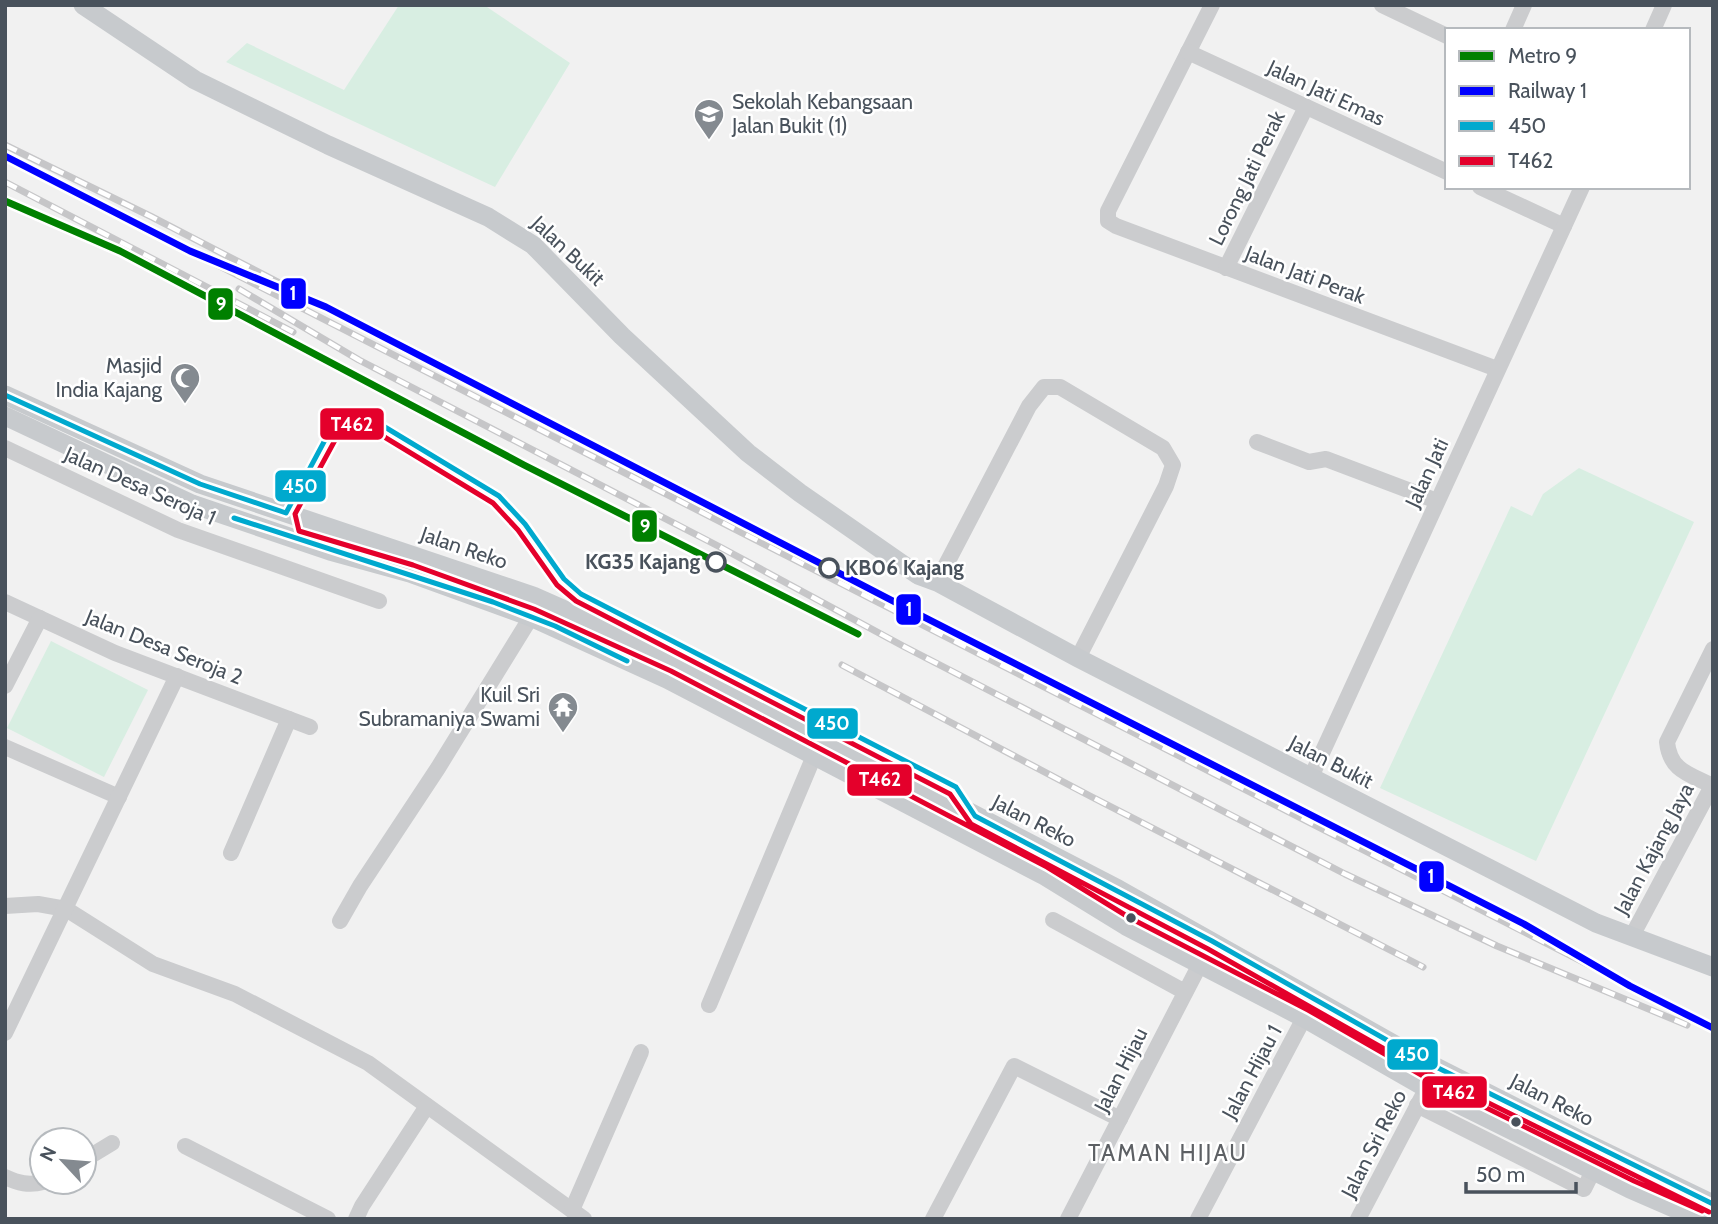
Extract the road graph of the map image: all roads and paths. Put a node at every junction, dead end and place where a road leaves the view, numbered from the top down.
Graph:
1 (82, 5) edge
2 (106, 5) edge
3 (1212, 5) edge
4 (1382, 5) edge
5 (1524, 5) edge
6 (1664, 5) edge
7 (1514, 28) edge
8 (1654, 28) edge
9 (1445, 35) edge
10 (1188, 52) junction
11 (1306, 107) junction
12 (1445, 171) edge
13 (1484, 189) edge
14 (1581, 189) edge
15 (1564, 226) junction
16 (1226, 268) junction
17 (1497, 369) junction
18 (5, 395) edge
19 (5, 416) edge
20 (1257, 442) dead end
21 (5, 448) edge
22 (1437, 501) junction
23 (937, 582) junction
24 (379, 601) dead end
25 (5, 602) edge
26 (531, 617) junction
27 (40, 618) junction
28 (1713, 649) edge
29 (1078, 658) junction
30 (177, 676) junction
31 (5, 686) edge
32 (289, 719) junction
33 (310, 727) dead end
34 (5, 747) edge
35 (814, 756) junction
36 (1311, 777) junction
37 (1712, 786) edge
38 (119, 797) junction
39 (231, 853) dead end
40 (5, 906) edge
41 (66, 909) junction
42 (1053, 920) dead end
43 (340, 921) dead end
44 (1632, 936) junction
45 (1212, 941) junction
46 (1200, 963) junction
47 (1713, 967) edge
48 (1185, 992) junction
49 (709, 1005) dead end
50 (1304, 1018) junction
51 (5, 1033) edge
52 (641, 1052) dead end
53 (1422, 1097) junction
54 (427, 1106) junction
55 (1120, 1119) junction
56 (1580, 1140) junction
57 (113, 1143) dead end
58 (186, 1146) dead end
59 (98, 1152) edge
60 (1592, 1171) junction
61 (5, 1177) edge
62 (28, 1184) edge
63 (1713, 1204) edge
64 (578, 1214) edge
65 (328, 1219) edge
66 (356, 1219) edge
67 (933, 1219) edge
68 (1068, 1219) edge
69 (1198, 1219) edge
70 (1358, 1219) edge
71 (1699, 1219) edge

1 - 23 main road, Jalan Bukit
2 - 23 main road, Jalan Bukit
3 - 10 street
4 - 9 street
5 - 7 street
6 - 8 street
10 - 11 street, Jalan Jati Emas
10 - 16 street, Jalan Jati Perak
11 - 12 street, Jalan Jati Emas
11 - 16 street, Lorong Jati Perak
13 - 15 street
14 - 15 street, Jalan Jati
15 - 17 street, Jalan Jati
16 - 17 street, Jalan Jati Perak
17 - 22 street, Jalan Jati
18 - 45 main road, Jalan Reko
19 - 26 main road, Jalan Reko
20 - 22 street
21 - 24 street, Jalan Desa Seroja 1
22 - 36 street, Jalan Jati
23 - 29 main road, Jalan Bukit
23 - 29 street
25 - 27 street, Jalan Desa Seroja 2
26 - 35 main road, Jalan Reko
26 - 43 street
27 - 30 street, Jalan Desa Seroja 2
27 - 31 street
28 - 37 street, Jalan Kajang Jaya
29 - 36 main road, Jalan Bukit
30 - 32 street, Jalan Desa Seroja 2
30 - 38 street
32 - 33 street, Jalan Desa Seroja 2
32 - 39 street
34 - 38 street
35 - 46 main road, Jalan Reko
35 - 49 street
36 - 44 main road, Jalan Bukit
37 - 44 street, Jalan Kajang Jaya
38 - 41 street
40 - 41 street
41 - 51 street
41 - 54 street
42 - 48 street
44 - 47 main road, Jalan Bukit
45 - 46 street, Jalan Hijau
45 - 56 main road, Jalan Reko
46 - 48 street, Jalan Hijau
46 - 50 main road, Jalan Reko
48 - 55 street, Jalan Hijau
50 - 53 main road, Jalan Reko
50 - 69 street, Jalan Hijau 1
52 - 64 street
53 - 60 main road, Jalan Reko
53 - 70 street, Jalan Sri Reko
54 - 64 street
54 - 66 street
55 - 67 street
55 - 68 street, Jalan Hijau
56 - 60 street
56 - 63 main road, Jalan Reko
57 - 59 street
58 - 65 street
60 - 71 main road, Jalan Reko
61 - 62 street

